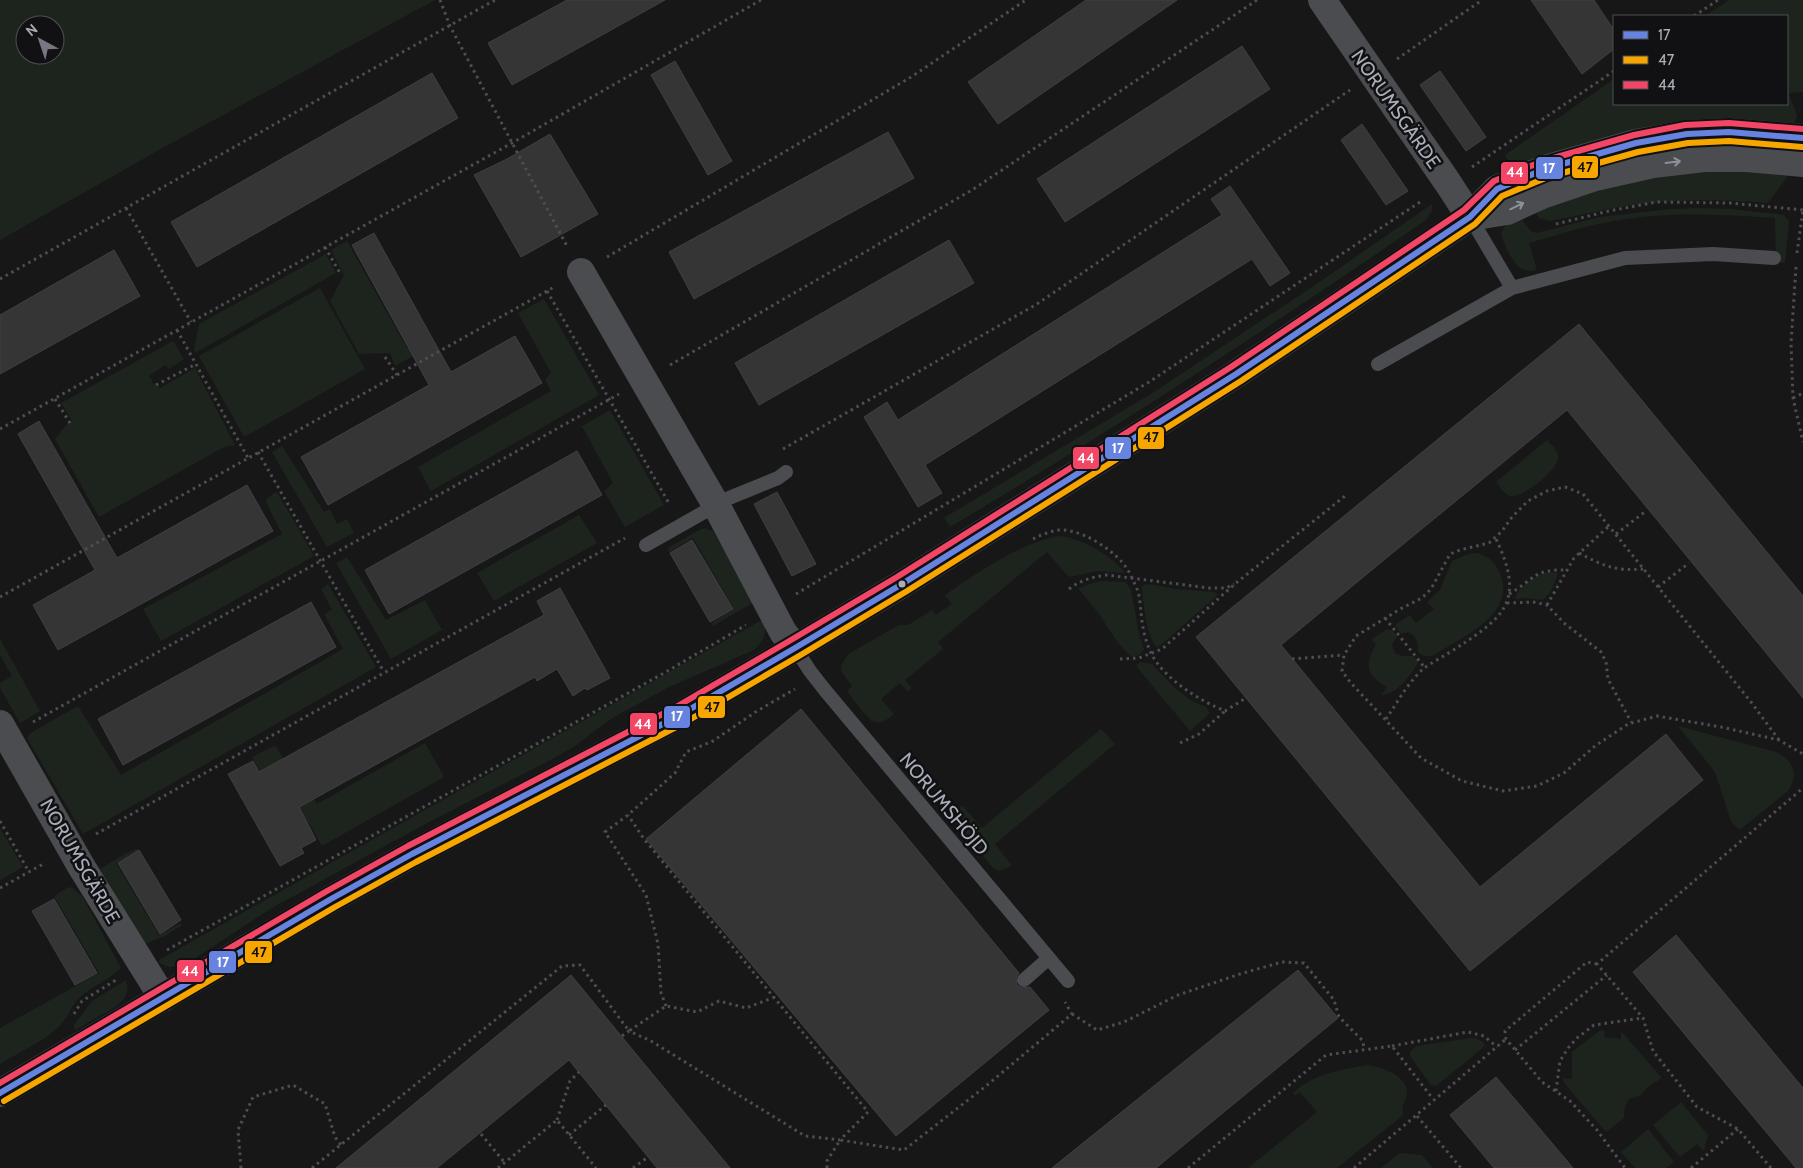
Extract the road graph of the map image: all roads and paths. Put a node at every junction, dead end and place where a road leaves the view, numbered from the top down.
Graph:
1 (440, 0) edge
2 (495, 0) edge
3 (761, 0) edge
4 (1026, 0) edge
5 (1322, 0) edge
6 (1482, 0) edge
7 (1718, 0) edge
8 (1696, 15) edge
9 (450, 26) junction
10 (1613, 72) edge
11 (1372, 75) junction
12 (1803, 138) edge
13 (512, 143) junction
14 (1495, 152) junction
15 (1803, 164) edge
16 (1448, 183) junction
17 (1517, 193) junction
18 (126, 208) junction
19 (1803, 209) edge
20 (1470, 218) junction
21 (325, 247) junction
22 (1774, 258) dead end
23 (581, 272) junction
24 (340, 273) dead end
25 (0, 279) edge
26 (1512, 288) junction
27 (546, 291) junction
28 (191, 322) junction
29 (177, 330) junction
30 (385, 357) dead end
31 (196, 364) junction
32 (1378, 364) dead end
33 (397, 375) junction
34 (156, 385) dead end
35 (1803, 393) edge
36 (55, 398) junction
37 (1793, 398) junction
38 (70, 422) dead end
39 (0, 429) edge
40 (1803, 442) edge
41 (781, 450) dead end
42 (258, 452) junction
43 (248, 458) junction
44 (786, 472) dead end
45 (1345, 496) dead end
46 (712, 498) junction
47 (1646, 511) dead end
48 (1608, 526) junction
49 (1616, 534) junction
50 (631, 535) dead end
51 (1495, 537) junction
52 (1030, 540) dead end
53 (646, 545) dead end
54 (1579, 553) junction
55 (1689, 564) dead end
56 (1644, 569) junction
57 (1567, 570) junction
58 (1132, 578) junction
59 (1236, 584) junction
60 (1658, 588) junction
61 (1069, 589) dead end
62 (1509, 594) junction
63 (0, 597) edge
64 (1507, 603) junction
65 (1547, 605) junction
66 (771, 610) junction
67 (1385, 618) junction
68 (796, 648) junction
69 (1151, 654) junction
70 (1344, 655) junction
71 (1120, 659) dead end
72 (1292, 659) dead end
73 (1425, 668) junction
74 (384, 672) junction
75 (814, 677) junction
76 (1246, 698) dead end
77 (1225, 711) junction
78 (1386, 719) junction
79 (1632, 722) junction
80 (0, 724) edge
81 (1779, 740) junction
82 (1180, 742) dead end
83 (1803, 754) edge
84 (1803, 788) edge
85 (628, 816) junction
86 (0, 821) edge
87 (72, 847) junction
88 (29, 872) junction
89 (0, 888) edge
90 (1050, 958) junction
91 (142, 964) junction
92 (1597, 964) junction
93 (1607, 975) junction
94 (1024, 980) dead end
95 (1068, 981) joint
96 (775, 997) junction
97 (163, 998) junction
98 (82, 1001) dead end
99 (666, 1006) junction
100 (1072, 1014) junction
101 (1643, 1018) junction
102 (629, 1031) junction
103 (622, 1036) dead end
104 (1506, 1039) junction
105 (1392, 1046) junction
106 (1497, 1047) junction
107 (1364, 1050) junction
108 (1515, 1050) junction
109 (579, 1072) dead end
110 (1556, 1091) junction
111 (0, 1094) edge
112 (1433, 1099) junction
113 (606, 1105) dead end
114 (1417, 1116) junction
115 (557, 1120) junction
116 (1738, 1129) junction
117 (481, 1134) dead end
118 (569, 1135) junction
119 (840, 1140) junction
120 (341, 1145) junction
121 (648, 1157) dead end
122 (505, 1163) junction
123 (241, 1168) edge
124 (312, 1168) edge
125 (498, 1168) edge
126 (596, 1168) edge
127 (633, 1168) edge
128 (827, 1168) edge
129 (1188, 1168) edge
130 (1354, 1168) edge
131 (1461, 1168) edge
132 (1625, 1168) edge
133 (1691, 1168) edge
134 (1771, 1168) edge

1 - 9 path
2 - 9 path
3 - 13 path
4 - 23 path
5 - 11 street, NORUMSGÄRDE
6 - 11 path
7 - 8 path
9 - 13 path
9 - 18 path
10 - 14 path
11 - 16 street, NORUMSGÄRDE
11 - 41 path
12 - 17 street
13 - 21 path
13 - 23 path
14 - 16 path
14 - 17 path
17 -> 15 street
16 - 20 street, NORUMSGÄRDE
16 - 66 path
17 - 19 path
17 - 20 street
18 - 25 path
18 - 28 path
19 - 37 path
20 - 26 lane
20 - 68 street
21 - 24 path
21 - 28 path
22 - 26 lane
23 - 27 path
23 - 46 street
26 - 32 lane
27 - 33 path
27 - 46 path
28 - 29 path
29 - 31 path
29 - 36 path
30 - 33 path
31 - 34 path
31 - 43 path
33 - 42 path
35 - 37 path
36 - 38 path
36 - 39 path
37 - 40 path
42 - 43 path
42 - 74 path
43 - 63 path
44 - 46 lane
45 - 59 path
46 - 53 lane
46 - 66 street
47 - 49 path
48 - 49 path
48 - 51 path
48 - 54 path
49 - 56 path
50 - 74 path
51 - 62 path
51 - 67 path
52 - 58 path
54 - 56 path
54 - 57 path
55 - 60 path
56 - 60 path
57 - 62 path
57 - 65 path
58 - 59 path
58 - 61 path
58 - 69 path
59 - 69 path
60 - 81 path
62 - 64 path
64 - 65 path
64 - 73 path
65 - 79 path
66 - 68 street
66 - 91 path
67 - 70 path
67 - 73 path
68 - 75 lane, NORUMSHÖJD
68 - 97 street
69 - 71 path
69 - 77 path
70 - 72 path
70 - 78 path
73 - 78 path
74 - 87 path
75 - 85 path
75 - 90 lane, NORUMSHÖJD
76 - 77 path
77 - 82 path
78 - 79 path
79 - 81 path
80 - 87 street, NORUMSGÄRDE
81 - 83 path
84 - 92 path
85 - 96 path
85 - 99 path
86 - 88 path
87 - 88 path
87 - 91 street, NORUMSGÄRDE
88 - 89 path
90 - 94 lane
90 - 95 lane, NORUMSHÖJD
91 - 97 street, NORUMSGÄRDE
91 - 98 path
92 - 93 path
92 - 104 path
93 - 101 path
93 - 108 path
95 - 100 path
96 - 99 path
96 - 119 path
97 - 111 street
99 - 102 path
100 - 107 path
100 - 119 path
101 - 110 path
101 - 116 path
102 - 103 path
102 - 119 path
102 - 120 path
104 - 106 path
104 - 108 path
105 - 106 path
105 - 107 path
105 - 112 path
106 - 112 path
107 - 129 path
108 - 110 path
109 - 115 path
110 - 132 path
112 - 114 path
113 - 118 path
114 - 130 path
114 - 131 path
115 - 118 path
115 - 122 path
116 - 133 path
116 - 134 path
117 - 122 path
118 - 126 path
119 - 128 path
120 - 123 path
120 - 124 path
121 - 127 path
122 - 125 path

